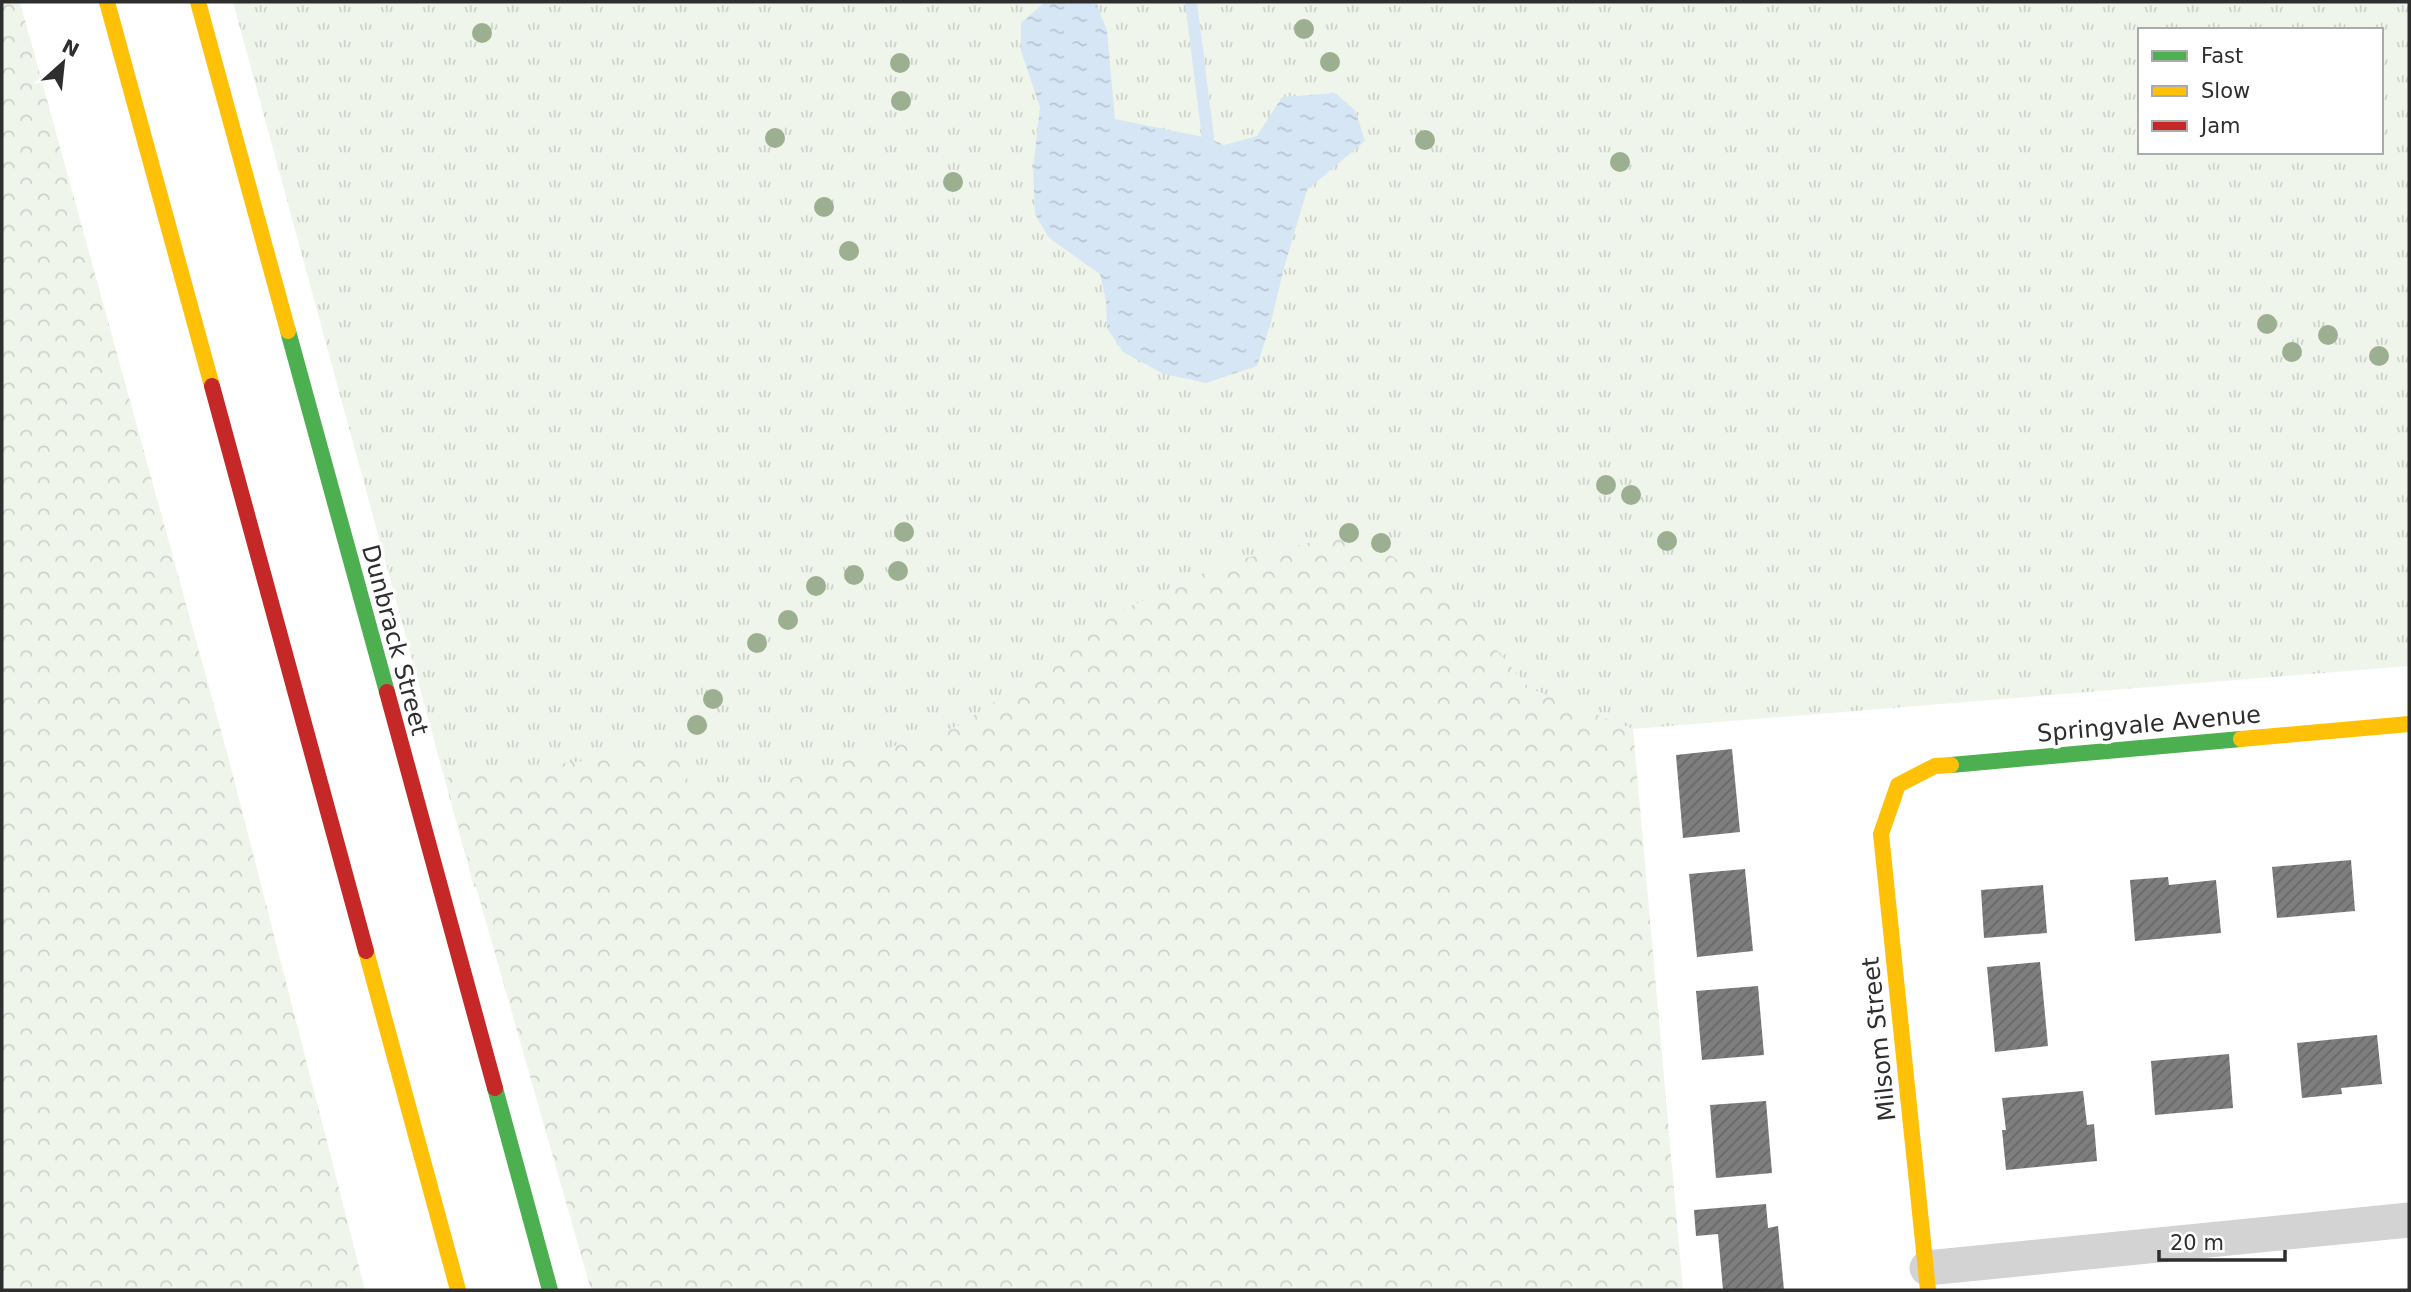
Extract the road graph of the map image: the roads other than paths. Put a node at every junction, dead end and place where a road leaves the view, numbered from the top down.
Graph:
1 (107, 2) edge
2 (198, 2) edge
3 (2409, 724) edge
4 (1898, 785) joint
5 (2409, 1220) edge
6 (1927, 1279) edge
7 (458, 1290) edge
8 (550, 1290) edge

1 - 7 main road
2 - 8 main road, Dunbrack Street
3 - 4 main road, Springvale Avenue
4 - 6 main road, Milsom Street
5 - 6 street

